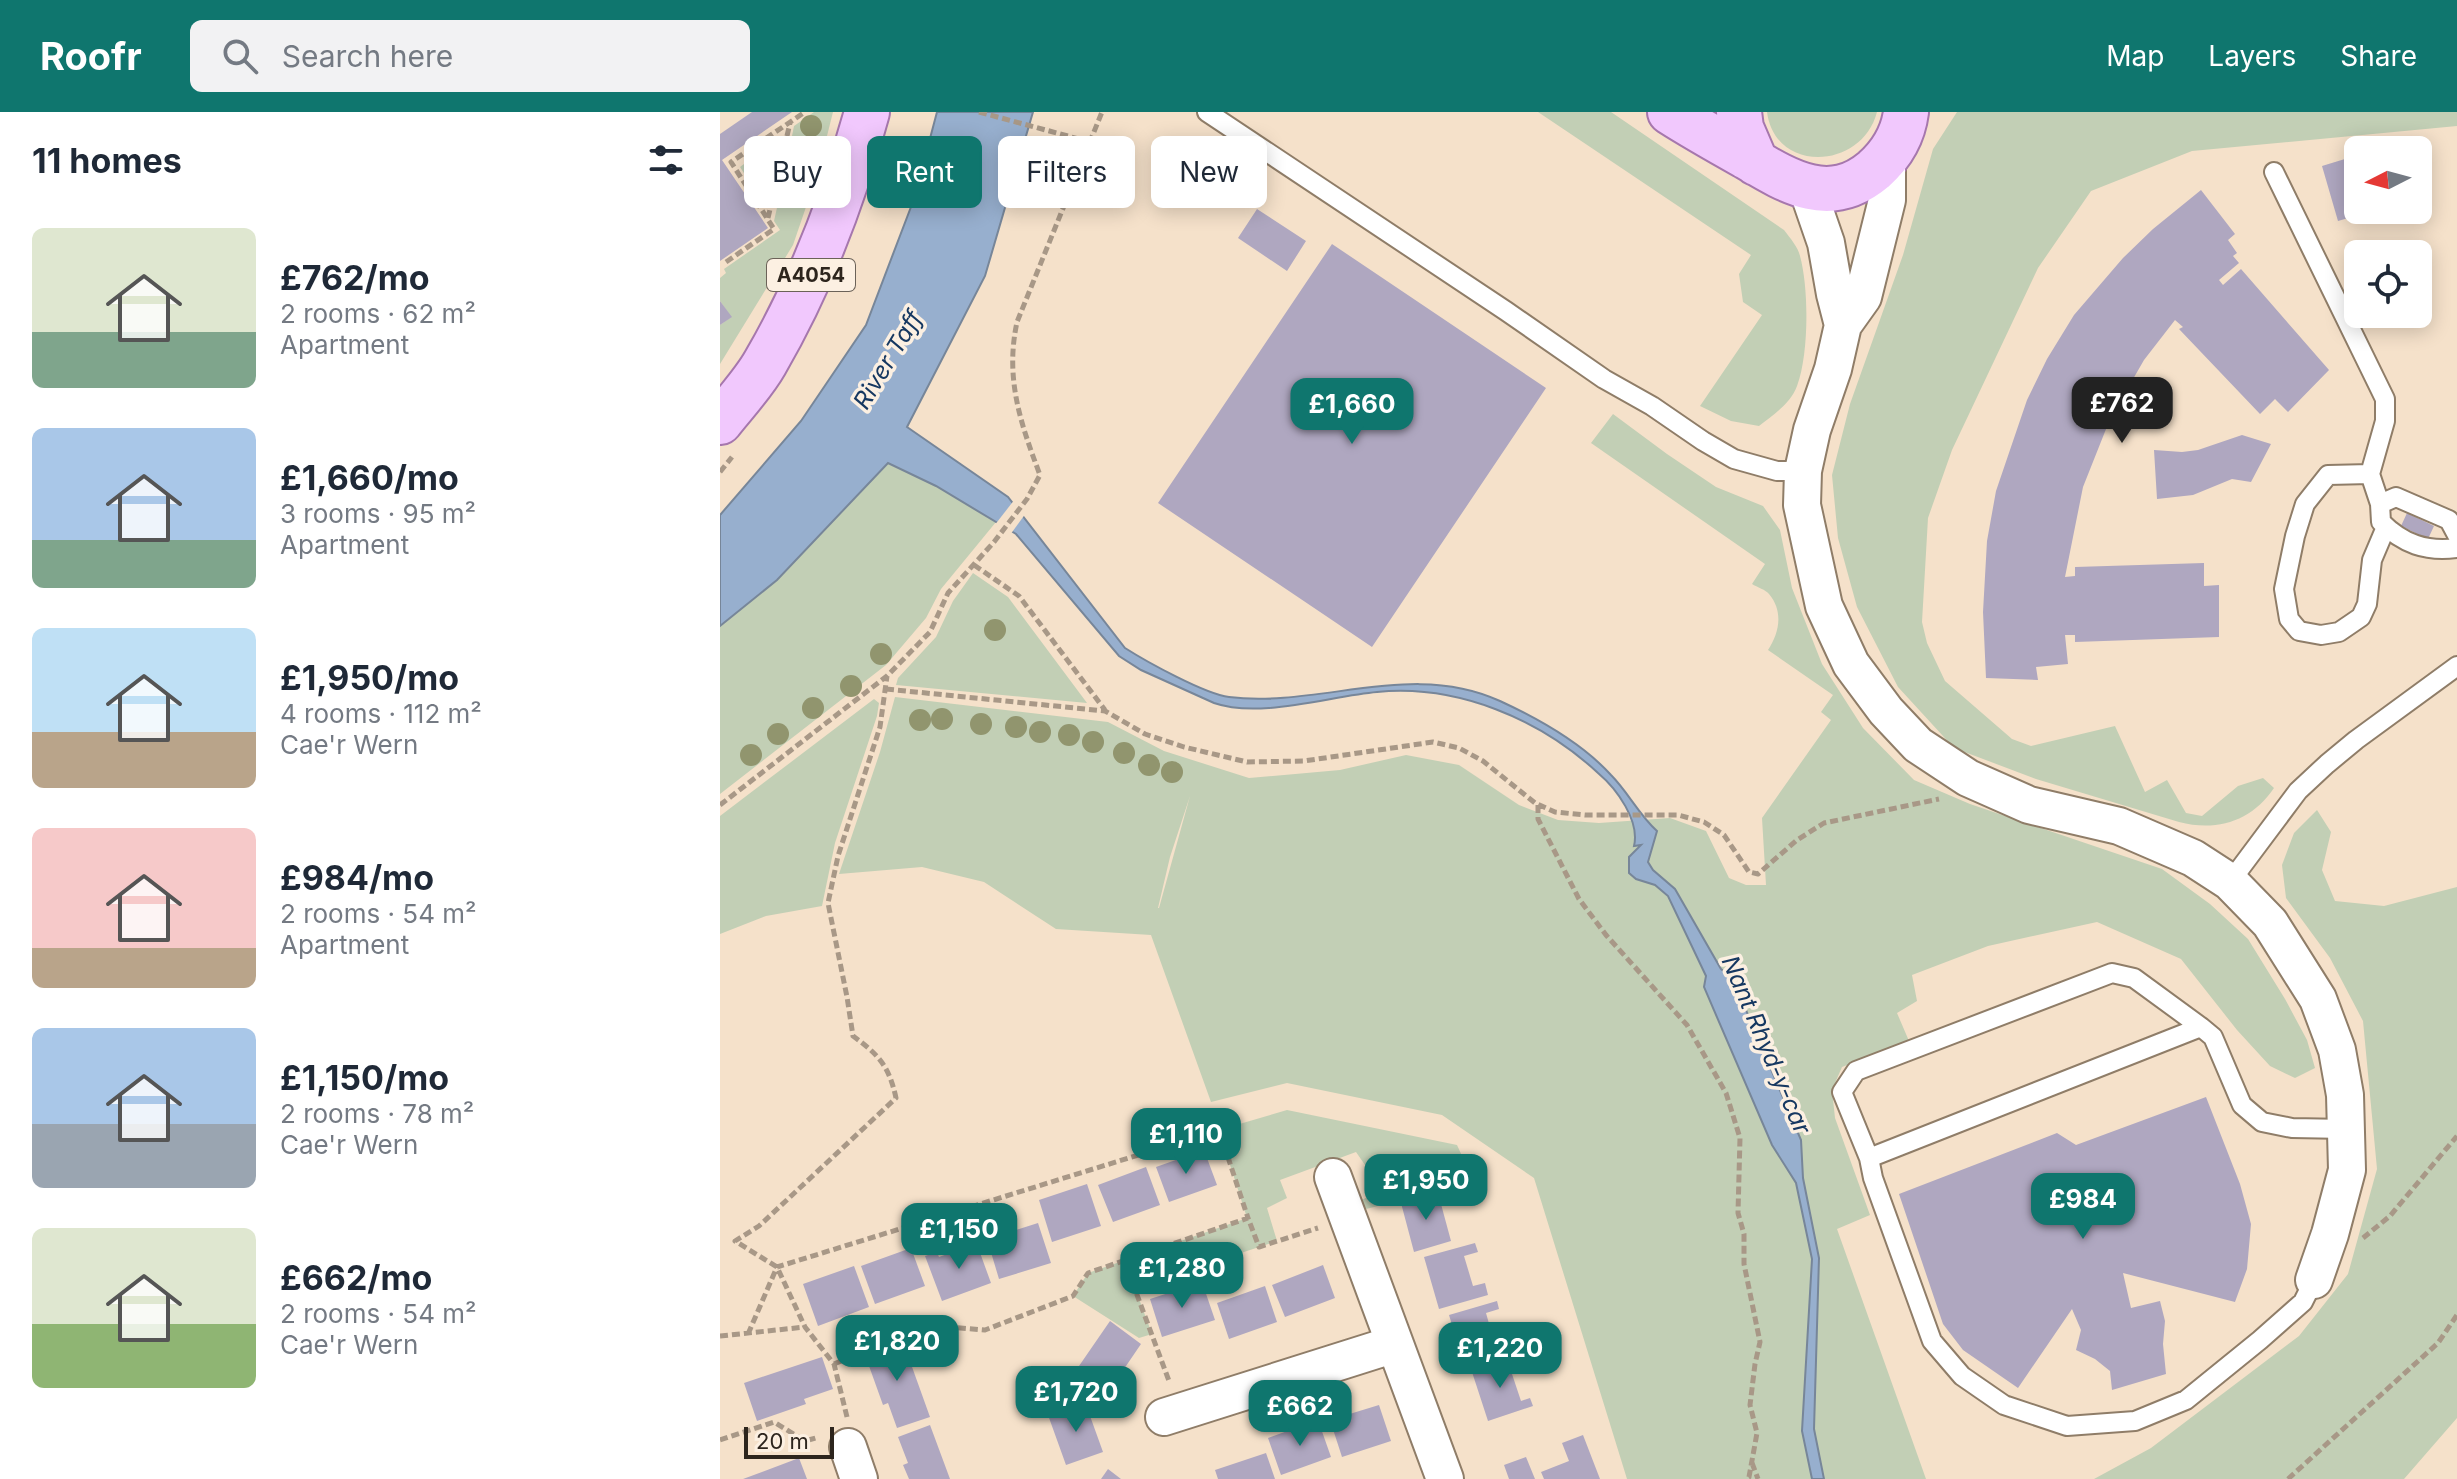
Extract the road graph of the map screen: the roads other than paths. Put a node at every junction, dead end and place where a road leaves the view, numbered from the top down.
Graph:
1 (867, 112) edge
2 (1207, 112) edge
3 (1670, 112) edge
4 (1739, 112) edge
5 (1907, 113) edge
6 (1887, 159) junction
7 (1756, 163) junction
8 (2274, 172) dead end
9 (1807, 188) junction
10 (1843, 325) junction
11 (720, 422) edge
12 (1803, 471) junction
13 (2370, 474) junction
14 (2380, 504) junction
15 (2386, 527) junction
16 (2457, 535) edge
17 (2457, 548) edge
18 (2457, 666) edge
19 (2230, 882) junction
20 (2201, 1027) junction
21 (2347, 1129) junction
22 (1869, 1158) junction
23 (1333, 1177) dead end
24 (2314, 1280) joint
25 (1395, 1344) junction
26 (1172, 1414) road end
27 (1445, 1479) edge

1 - 11 main road, A4054
2 - 12 lane
3 - 7 main road
4 - 7 main road
5 - 6 main road
6 - 9 main road
6 - 10 street
7 - 9 main road
8 - 13 lane
9 - 10 street
10 - 12 street
12 - 19 street
13 - 14 lane
13 - 15 lane
14 - 15 lane
14 - 16 lane
15 - 17 lane
18 - 19 lane
19 - 21 street
20 - 21 lane
20 - 22 lane
20 - 22 lane
21 - 24 street
22 - 24 lane
23 - 25 street
25 - 26 street
25 - 27 street

